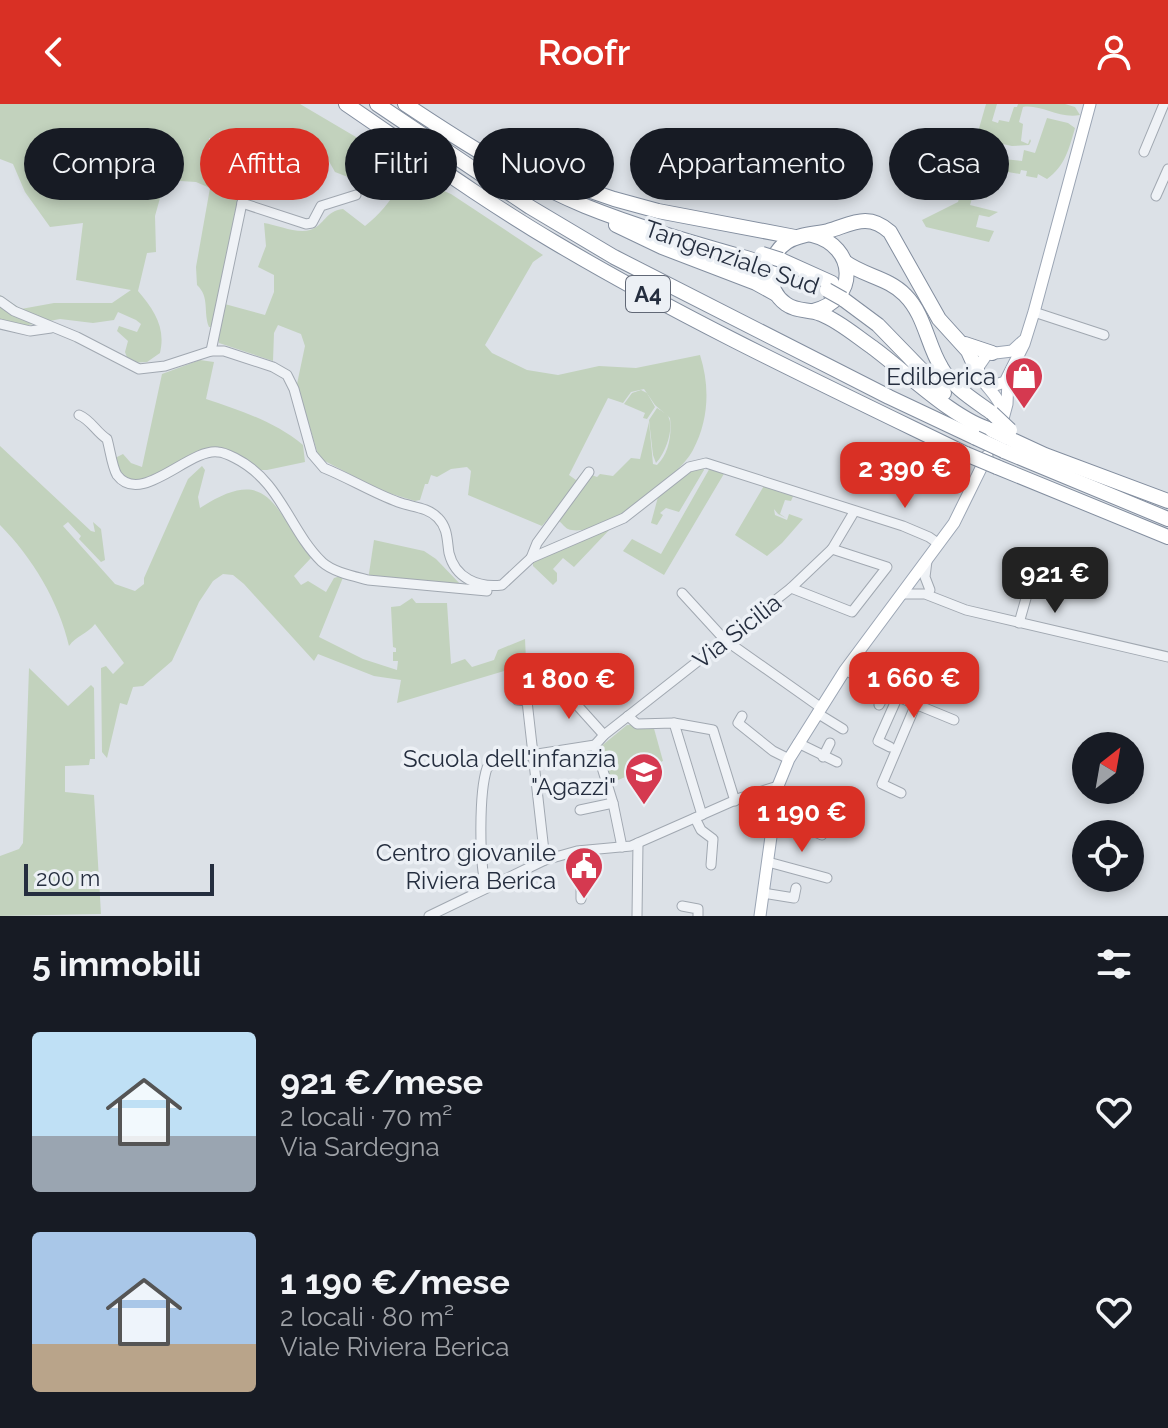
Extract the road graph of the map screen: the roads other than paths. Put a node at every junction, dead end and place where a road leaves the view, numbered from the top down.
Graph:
1 (346, 104) edge
2 (377, 104) edge
3 (405, 104) edge
4 (422, 104) edge
5 (1080, 104) edge
6 (1090, 104) edge
7 (1164, 104) edge
8 (1086, 120) junction
9 (473, 135) edge
10 (1144, 152) dead end
11 (1168, 169) edge
12 (1156, 196) dead end
13 (345, 198) edge
14 (614, 199) edge
15 (243, 200) edge
16 (596, 200) edge
17 (242, 203) junction
18 (584, 206) junction
19 (853, 222) junction
20 (811, 235) junction
21 (795, 237) junction
22 (842, 257) junction
23 (761, 258) junction
24 (778, 296) junction
25 (0, 301) edge
26 (813, 311) junction
27 (1034, 312) junction
28 (0, 324) edge
29 (54, 327) junction
30 (1027, 334) junction
31 (1104, 335) dead end
32 (955, 337) junction
33 (211, 351) junction
34 (995, 353) junction
35 (1009, 377) junction
36 (980, 378) junction
37 (79, 415) dead end
38 (1000, 428) junction
39 (589, 472) dead end
40 (1168, 492) edge
41 (1168, 501) edge
42 (854, 512) junction
43 (1168, 519) edge
44 (1168, 537) edge
45 (939, 544) junction
46 (832, 549) junction
47 (531, 558) junction
48 (927, 561) junction
49 (1069, 583) dead end
50 (913, 585) junction
51 (496, 586) junction
52 (791, 588) junction
53 (682, 593) dead end
54 (932, 593) junction
55 (1019, 623) junction
56 (725, 640) junction
57 (1168, 657) edge
58 (845, 670) junction
59 (559, 685) dead end
60 (886, 692) junction
61 (898, 696) junction
62 (517, 700) dead end
63 (916, 704) junction
64 (879, 705) dead end
65 (818, 710) junction
66 (628, 716) junction
67 (742, 716) dead end
68 (954, 720) dead end
69 (674, 723) junction
70 (843, 729) dead end
71 (604, 735) junction
72 (798, 743) junction
73 (830, 743) dead end
74 (595, 745) junction
75 (890, 747) dead end
76 (533, 754) junction
77 (823, 757) junction
78 (789, 759) junction
79 (837, 762) dead end
80 (778, 786) junction
81 (901, 793) dead end
82 (831, 796) dead end
83 (735, 801) junction
84 (613, 803) junction
85 (580, 810) dead end
86 (774, 815) junction
87 (698, 817) junction
88 (638, 843) junction
89 (622, 847) junction
90 (581, 851) junction
91 (545, 860) junction
92 (768, 862) junction
93 (711, 865) dead end
94 (827, 878) dead end
95 (486, 887) junction
96 (796, 888) dead end
97 (763, 893) junction
98 (581, 899) dead end
99 (682, 906) dead end
100 (429, 916) edge
101 (637, 916) edge
102 (698, 916) edge
103 (760, 916) edge

1 - 44 highway, A4, bridge
2 - 38 highway, A4, bridge
3 - 18 highway, Tangenziale Sud
4 - 9 highway, Tangenziale Sud
5 - 8 main road
6 - 8 main road
7 - 10 street
8 - 27 main road
11 - 12 street
13 - 17 street
14 - 21 highway
15 - 17 street
16 - 23 highway, Tangenziale Sud
17 - 33 street
18 - 23 highway, Tangenziale Sud
18 - 24 highway
19 - 20 highway
19 - 22 highway
19 - 32 highway
20 - 21 highway
20 - 22 highway
21 - 24 highway
22 - 26 highway
22 - 38 highway
23 - 38 highway, Tangenziale Sud, bridge
24 - 26 highway
25 - 29 street
26 - 38 highway
27 - 30 main road
27 - 31 street
28 - 29 street
29 - 33 street
30 - 34 main road
30 - 35 main road
32 - 34 highway
32 - 36 highway
33 - 51 street
34 - 35 main road
34 - 36 main road
35 - 36 main road
35 - 38 main road
36 - 38 main road
37 - 51 street
38 - 40 highway, Tangenziale Sud
38 - 41 highway, Tangenziale Sud
38 - 43 highway, A4
38 - 45 main road
39 - 47 street
42 - 45 street
42 - 46 street, Via Sicilia
42 - 47 street
45 - 48 main road
46 - 52 street, Via Sicilia
46 - 52 street
47 - 51 street
48 - 50 main road
48 - 54 street
49 - 55 street
50 - 54 street
50 - 58 main road
52 - 56 street, Via Sicilia
53 - 56 street
54 - 55 street
55 - 57 street
56 - 65 street
56 - 66 street, Via Sicilia
58 - 60 street
58 - 65 main road
59 - 71 street
60 - 61 street
60 - 64 street
61 - 63 street
61 - 75 street
62 - 76 street
63 - 68 street
63 - 81 street
65 - 70 street
65 - 72 main road
66 - 69 street
66 - 71 street, Via Sicilia
67 - 78 street
69 - 83 street
69 - 87 street
71 - 74 street, Via Sicilia
72 - 77 street
72 - 78 main road
73 - 77 street
74 - 76 street
74 - 84 street
76 - 91 street
76 - 95 street
77 - 79 street
78 - 80 main road
80 - 83 street
80 - 86 main road
82 - 86 street
83 - 87 street
84 - 85 street
84 - 89 street
86 - 92 main road
87 - 88 street
87 - 93 street
88 - 89 street
88 - 101 street
89 - 90 street
90 - 91 street
90 - 98 street
91 - 95 street
92 - 94 street
92 - 97 main road
95 - 100 street
96 - 97 street
97 - 103 main road
99 - 102 street

